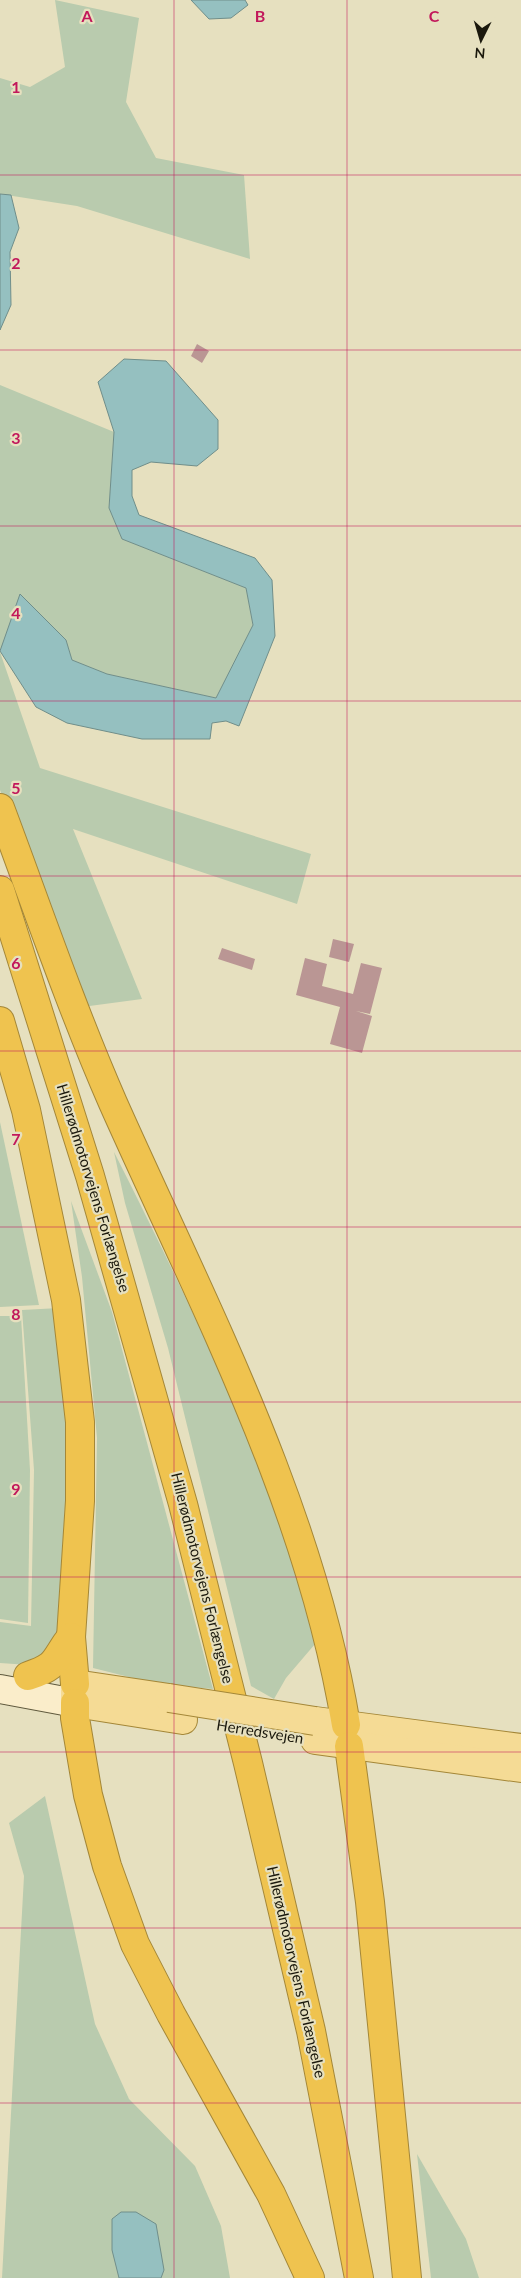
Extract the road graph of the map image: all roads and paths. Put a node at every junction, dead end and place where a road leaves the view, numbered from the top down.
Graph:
1 (0, 808) edge
2 (0, 890) edge
3 (0, 1021) edge
4 (71, 1637) junction
5 (0, 1671) edge
6 (28, 1676) junction
7 (0, 1689) edge
8 (75, 1693) junction
9 (348, 1736) junction
10 (521, 1748) edge
11 (521, 1768) edge
12 (310, 2278) edge
13 (358, 2278) edge
14 (407, 2278) edge

1 - 9 highway
2 - 13 highway, Hillerødmotorvejens Forlængelse
3 - 4 highway
4 - 6 highway
4 - 8 highway
5 - 6 street, Herredsvejen
6 - 8 street, Herredsvejen
7 - 8 street, Herredsvejen
8 - 9 main road, Herredsvejen
8 - 12 highway
9 - 10 main road, Herredsvejen
9 - 11 main road, Herredsvejen
9 - 14 highway

